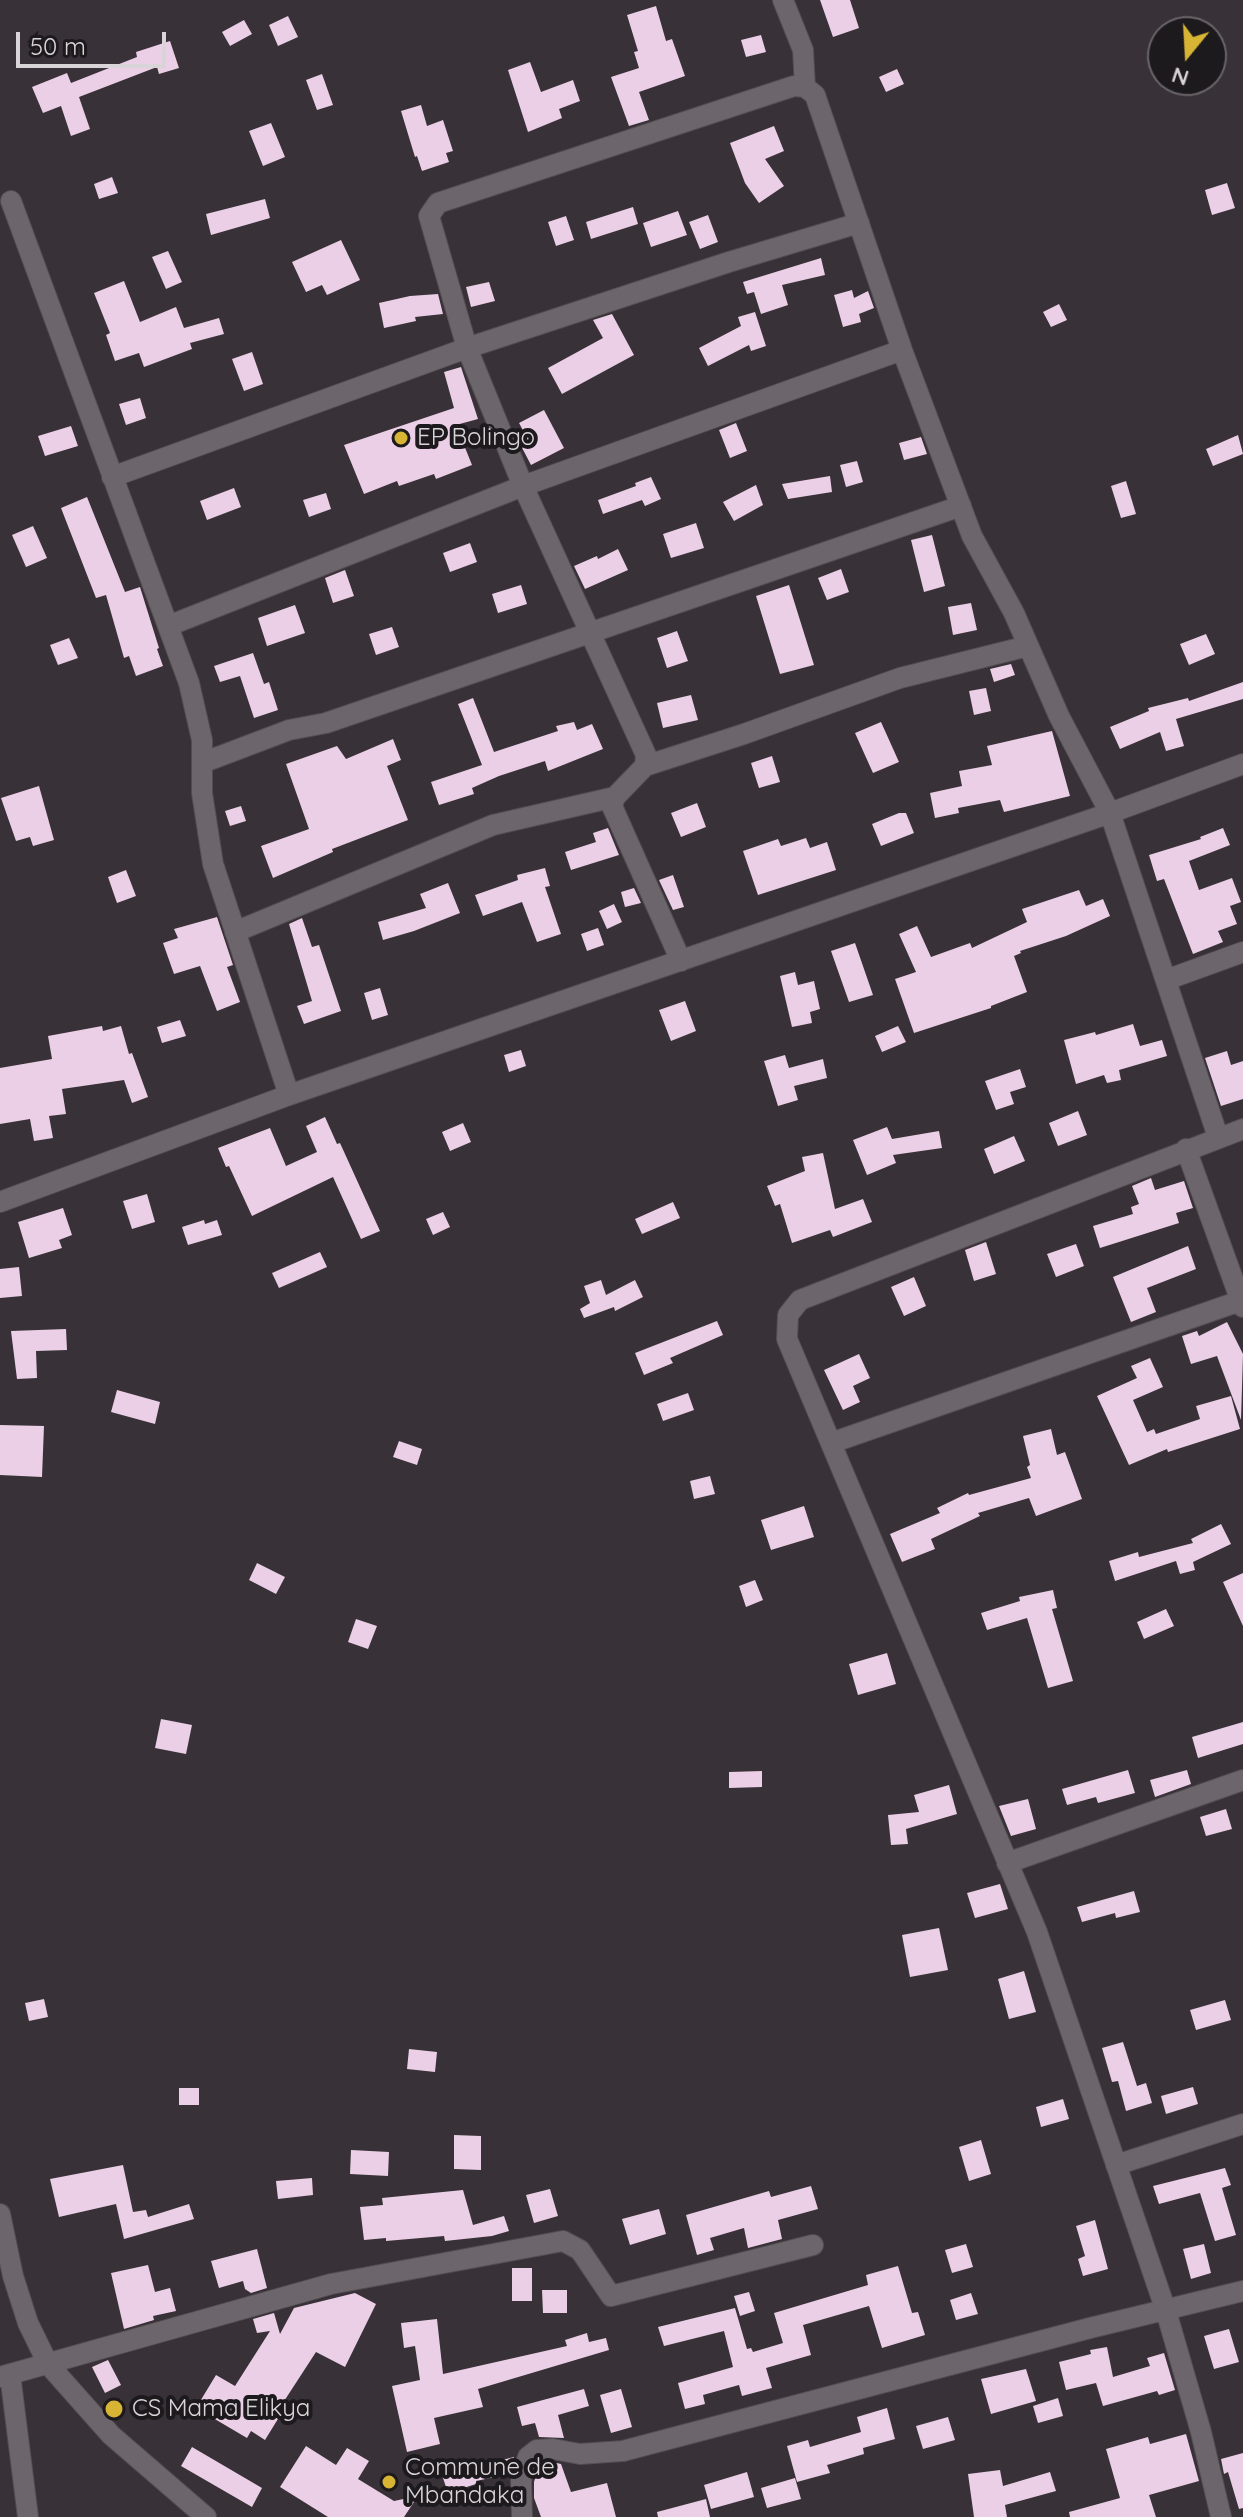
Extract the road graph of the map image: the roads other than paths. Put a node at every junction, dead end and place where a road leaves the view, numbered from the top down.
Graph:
1 (783, 0) edge
2 (805, 87) junction
3 (11, 201) dead end
4 (859, 223) junction
5 (467, 348) junction
6 (902, 350) junction
7 (112, 477) junction
8 (523, 486) junction
9 (961, 506) junction
10 (168, 626) junction
11 (589, 632) junction
12 (1028, 646) junction
13 (202, 763) junction
14 (1243, 764) edge
15 (645, 766) junction
16 (615, 797) junction
17 (1110, 813) junction
18 (235, 932) junction
19 (1243, 952) edge
20 (681, 961) junction
21 (1166, 980) junction
22 (289, 1095) junction
23 (1243, 1129) edge
24 (1218, 1137) junction
25 (1186, 1149) junction
26 (0, 1202) edge
27 (1242, 1302) edge
28 (831, 1443) junction
29 (1243, 1780) edge
30 (1007, 1863) junction
31 (1243, 2124) edge
32 (1116, 2165) junction
33 (0, 2214) edge
34 (813, 2245) dead end
35 (1243, 2291) edge
36 (1166, 2311) junction
37 (48, 2364) junction
38 (5, 2376) edge
39 (28, 2517) edge
40 (206, 2517) edge
41 (522, 2517) edge
42 (1221, 2517) edge

1 - 2 street
2 - 4 street
2 - 5 street
3 - 7 street
4 - 5 street
4 - 6 street
5 - 7 street
5 - 8 street
6 - 8 street
6 - 9 street
7 - 10 street
8 - 10 street
8 - 11 street
9 - 11 street
9 - 12 street
10 - 13 street
11 - 13 street
11 - 15 street
12 - 15 street
12 - 17 street
13 - 18 street
14 - 17 street
15 - 16 street
16 - 18 street
16 - 20 street
17 - 20 street
17 - 21 street
18 - 22 street
19 - 21 street
20 - 22 street
21 - 24 street
22 - 26 street
23 - 24 street
24 - 25 street
25 - 27 street
25 - 28 street
27 - 28 street
28 - 30 street
29 - 30 street
30 - 32 street
31 - 32 street
32 - 36 street
33 - 37 street
34 - 37 street
35 - 36 street
36 - 41 street
36 - 42 street
37 - 38 street
37 - 40 street
38 - 39 street

